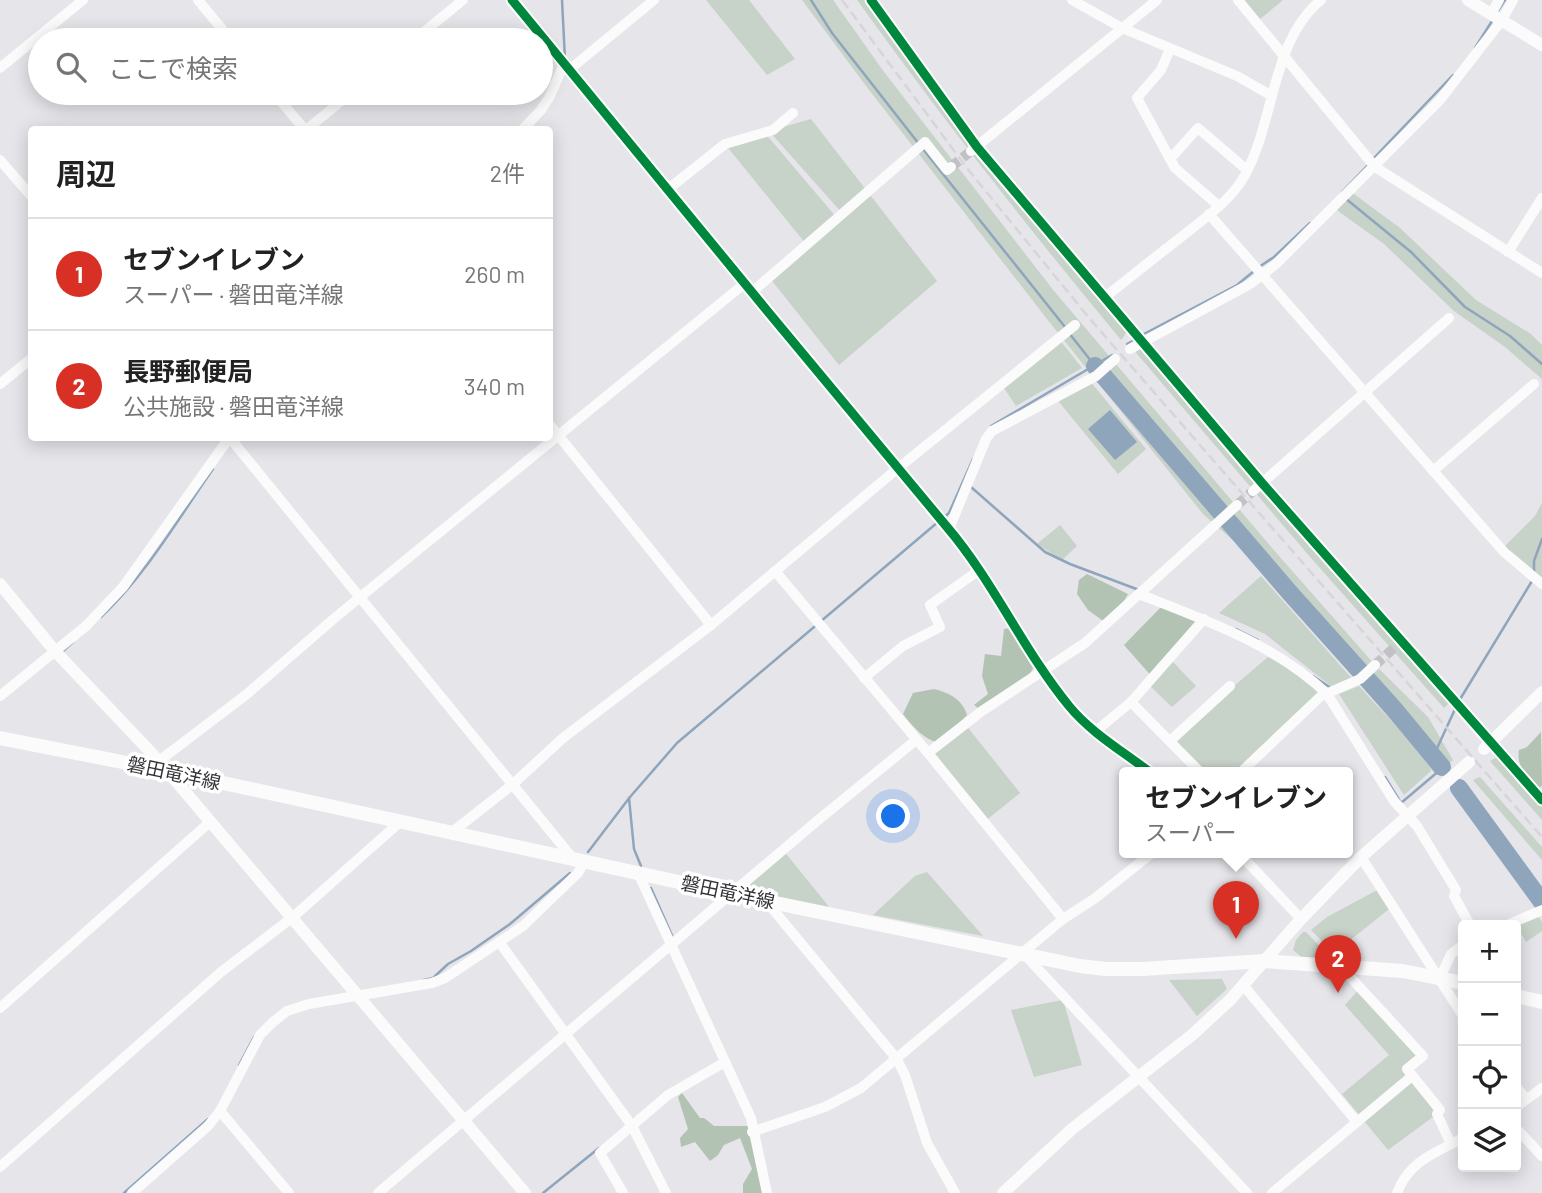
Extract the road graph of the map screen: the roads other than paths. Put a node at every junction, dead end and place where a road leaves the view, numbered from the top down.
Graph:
1 (83, 0) edge
2 (198, 0) edge
3 (463, 0) edge
4 (513, 0) edge
5 (654, 0) edge
6 (871, 0) edge
7 (1072, 0) edge
8 (1157, 0) edge
9 (1238, 0) edge
10 (1321, 0) edge
11 (1468, 0) edge
12 (1499, 0) edge
13 (1513, 0) edge
14 (1497, 17) junction
15 (49, 28) edge
16 (221, 28) edge
17 (429, 28) edge
18 (536, 28) edge
19 (1122, 28) junction
20 (28, 45) edge
21 (1542, 45) edge
22 (1170, 49) junction
23 (553, 50) edge
24 (1284, 57) junction
25 (567, 67) junction
26 (0, 68) edge
27 (553, 91) edge
28 (1272, 96) junction
29 (284, 105) edge
30 (336, 105) edge
31 (544, 105) edge
32 (793, 113) dead end
33 (303, 126) edge
34 (311, 126) edge
35 (526, 126) edge
36 (974, 149) junction
37 (1170, 159) junction
38 (0, 160) edge
39 (951, 167) dead end
40 (1375, 167) junction
41 (1247, 170) junction
42 (667, 190) junction
43 (28, 192) edge
44 (1542, 198) edge
45 (1219, 206) junction
46 (1209, 214) junction
47 (1508, 252) junction
48 (1542, 273) edge
49 (1262, 275) junction
50 (747, 288) junction
51 (1104, 298) junction
52 (1449, 318) dead end
53 (1075, 325) dead end
54 (1141, 344) junction
55 (1130, 349) dead end
56 (1115, 359) dead end
57 (28, 361) edge
58 (0, 384) edge
59 (1534, 384) dead end
60 (1364, 394) junction
61 (553, 429) edge
62 (558, 436) junction
63 (553, 440) edge
64 (228, 441) edge
65 (232, 441) edge
66 (552, 441) edge
67 (897, 469) junction
68 (1433, 471) junction
69 (1257, 487) junction
70 (1237, 505) tunnel mouth
71 (949, 529) junction
72 (775, 571) junction
73 (978, 571) junction
74 (0, 584) edge
75 (1542, 584) edge
76 (1139, 593) junction
77 (361, 597) junction
78 (1204, 619) junction
79 (711, 625) junction
80 (54, 650) junction
81 (1376, 665) tunnel mouth
82 (1043, 671) junction
83 (864, 678) junction
84 (1230, 686) dead end
85 (1542, 692) edge
86 (1327, 694) junction
87 (0, 696) edge
88 (1131, 702) junction
89 (1096, 731) junction
90 (0, 738) edge
91 (916, 740) junction
92 (1170, 741) junction
93 (1487, 746) junction
94 (928, 753) junction
95 (1469, 762) dead end
96 (164, 766) junction
97 (1143, 767) edge
98 (1195, 767) edge
99 (1246, 767) edge
100 (512, 785) junction
101 (1542, 800) edge
102 (1406, 816) junction
103 (211, 821) junction
104 (400, 822) junction
105 (451, 833) junction
106 (1361, 857) junction
107 (1146, 858) edge
108 (1247, 858) edge
109 (579, 861) junction
110 (638, 873) junction
111 (733, 893) junction
112 (766, 901) junction
113 (1542, 910) edge
114 (293, 917) junction
115 (1063, 919) junction
116 (1301, 919) junction
117 (1467, 920) edge
118 (1519, 920) edge
119 (500, 943) junction
120 (672, 945) junction
121 (1458, 949) edge
122 (1024, 954) junction
123 (1264, 961) junction
124 (1341, 966) junction
125 (1440, 978) junction
126 (1458, 982) edge
127 (1243, 985) junction
128 (359, 996) junction
129 (1521, 997) edge
130 (1542, 1002) edge
131 (1458, 1008) edge
132 (0, 1009) edge
133 (566, 1034) junction
134 (896, 1058) junction
135 (725, 1062) junction
136 (1140, 1076) junction
137 (1412, 1076) junction
138 (1542, 1088) edge
139 (1521, 1092) edge
140 (1526, 1099) junction
141 (1521, 1103) edge
142 (220, 1111) junction
143 (464, 1120) junction
144 (1357, 1122) junction
145 (632, 1126) junction
146 (752, 1132) junction
147 (1521, 1133) edge
148 (1458, 1140) edge
149 (1451, 1144) junction
150 (1542, 1156) edge
151 (0, 1167) edge
152 (132, 1193) edge
153 (289, 1193) edge
154 (378, 1193) edge
155 (525, 1193) edge
156 (623, 1193) edge
157 (666, 1193) edge
158 (767, 1193) edge
159 (955, 1193) edge
160 (1003, 1193) edge
161 (1247, 1193) edge
162 (1272, 1193) edge
163 (1397, 1193) edge

1 - 15 street
2 - 16 street
3 - 17 street
4 - 18 street
5 - 25 street
6 - 36 street
7 - 19 street
8 - 19 street
9 - 24 street
10 - 24 street
11 - 14 street
12 - 14 street
13 - 14 street
14 - 21 street
14 - 40 street
19 - 22 street
19 - 36 street
20 - 26 street
22 - 28 street
22 - 37 street
23 - 25 street
24 - 28 street
24 - 40 street
25 - 27 street
25 - 42 street
28 - 41 street
29 - 33 street
30 - 34 street
31 - 35 street
32 - 42 street
36 - 51 street
37 - 41 street
37 - 45 street
38 - 43 street
39 - 50 street
40 - 47 street
40 - 49 street
41 - 45 street
42 - 50 street
44 - 47 street
45 - 46 street
46 - 49 street
46 - 51 street
47 - 48 street
49 - 54 street
49 - 60 street
50 - 62 street
50 - 67 street
51 - 54 street
52 - 60 street
53 - 67 street
54 - 55 street
54 - 69 street
56 - 71 street
57 - 58 street
59 - 68 street
60 - 68 street
60 - 69 street
61 - 62 street
62 - 63 street
62 - 79 street
64 - 80 street
65 - 77 street
66 - 77 street
67 - 71 street
67 - 72 street
68 - 75 street
69 - 93 street
70 - 76 street
71 - 73 street
72 - 79 street
72 - 83 street
73 - 82 street
73 - 83 street
74 - 80 street
76 - 78 street
76 - 82 street
77 - 96 street
77 - 100 street
78 - 86 street
78 - 88 street
79 - 100 street
80 - 87 street
80 - 96 street
81 - 86 street
82 - 89 street
82 - 94 street
83 - 91 street
84 - 92 street
85 - 93 street
86 - 99 street
86 - 102 street
88 - 89 street
88 - 92 street
89 - 97 street
90 - 96 main road, 磐田竜洋線
91 - 94 street
91 - 111 street
92 - 98 street
93 - 101 street
94 - 115 street
95 - 102 street
96 - 103 street
96 - 104 main road, 磐田竜洋線
100 - 105 street
100 - 109 street
102 - 106 street
102 - 117 street
103 - 114 street
103 - 132 street
104 - 105 main road, 磐田竜洋線
104 - 114 street
105 - 109 main road, 磐田竜洋線
106 - 116 street
106 - 125 street
107 - 115 street
108 - 116 street
109 - 110 main road, 磐田竜洋線
109 - 119 street
110 - 111 main road, 磐田竜洋線
110 - 120 street
111 - 112 main road, 磐田竜洋線
111 - 120 street
112 - 122 main road, 磐田竜洋線
112 - 134 street
113 - 118 street
114 - 128 street
114 - 151 street
115 - 122 street
116 - 123 street
119 - 128 street
119 - 133 street
120 - 133 street
120 - 135 street
121 - 125 street
122 - 123 main road, 磐田竜洋線
122 - 134 street
122 - 136 street
123 - 124 main road, 磐田竜洋線
123 - 127 street
124 - 125 main road, 磐田竜洋線
124 - 137 street
125 - 126 main road, 磐田竜洋線
125 - 131 street
127 - 136 street
127 - 144 street
128 - 142 street
128 - 143 street
129 - 130 main road
133 - 143 street
133 - 145 street
134 - 146 street
134 - 159 street
135 - 145 street
135 - 146 street
136 - 160 street
136 - 161 street
137 - 144 street
137 - 149 street
138 - 140 street
139 - 140 street
140 - 141 street
142 - 152 street
142 - 153 street
143 - 154 street
143 - 155 street
144 - 162 street
145 - 156 street
145 - 157 street
146 - 158 street
147 - 150 street
148 - 149 street
149 - 163 street

